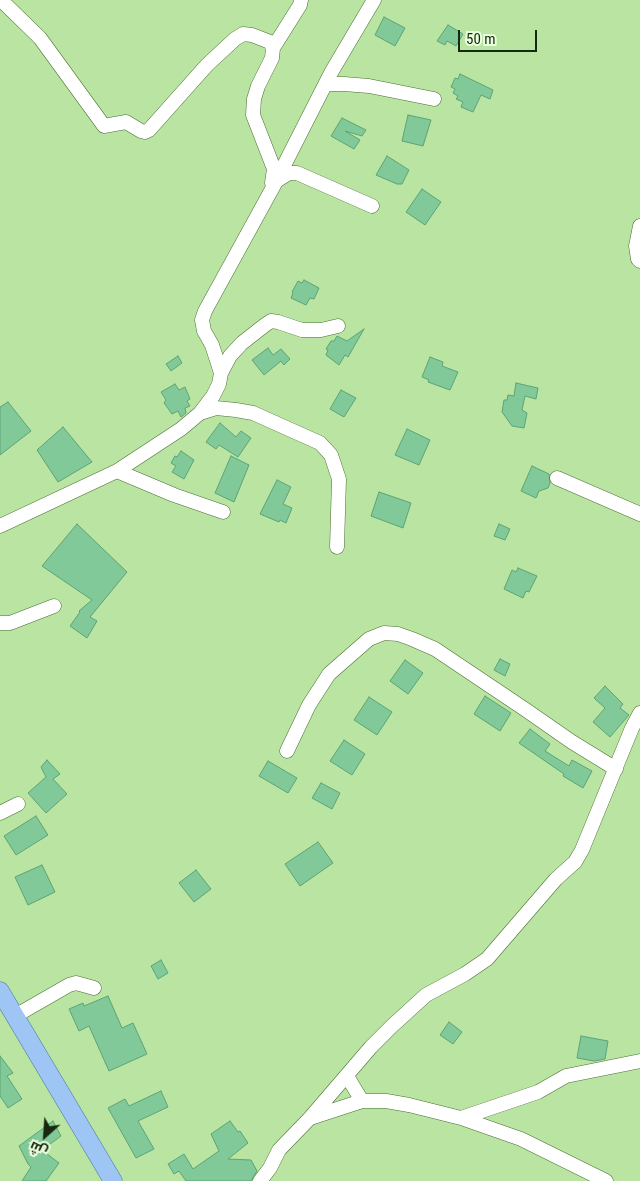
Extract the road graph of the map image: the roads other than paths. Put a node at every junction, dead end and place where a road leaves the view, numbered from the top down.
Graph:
1 (1, 0) edge
2 (301, 0) edge
3 (374, 0) edge
4 (273, 48) junction
5 (326, 84) junction
6 (434, 99) dead end
7 (274, 185) junction
8 (372, 206) dead end
9 (640, 226) edge
10 (640, 261) edge
11 (338, 326) dead end
12 (221, 373) junction
13 (200, 413) junction
14 (117, 471) junction
15 (557, 478) dead end
16 (223, 512) dead end
17 (640, 514) edge
18 (0, 526) edge
19 (338, 547) dead end
20 (54, 606) dead end
21 (0, 624) edge
22 (640, 713) edge
23 (287, 751) dead end
24 (616, 769) junction
25 (18, 804) dead end
26 (0, 813) edge
27 (94, 988) dead end
28 (0, 991) edge
29 (15, 1016) junction
30 (640, 1061) edge
31 (347, 1076) junction
32 (362, 1101) junction
33 (310, 1118) junction
34 (461, 1118) junction
35 (112, 1181) edge
36 (260, 1181) edge
37 (606, 1181) edge

1 - 4 street
2 - 4 street
3 - 5 street
4 - 7 street
5 - 6 street
5 - 7 street
7 - 8 street
7 - 12 street
9 - 10 street
11 - 12 street
12 - 13 street
13 - 14 street
13 - 19 street
14 - 16 street
14 - 18 street
15 - 17 street
20 - 21 street
22 - 24 street
23 - 24 street
24 - 31 street
25 - 26 street
27 - 29 street
28 - 29 main road
29 - 35 main road
30 - 34 street
31 - 32 street
31 - 33 street
32 - 33 street
32 - 34 street
33 - 36 street
34 - 37 street

